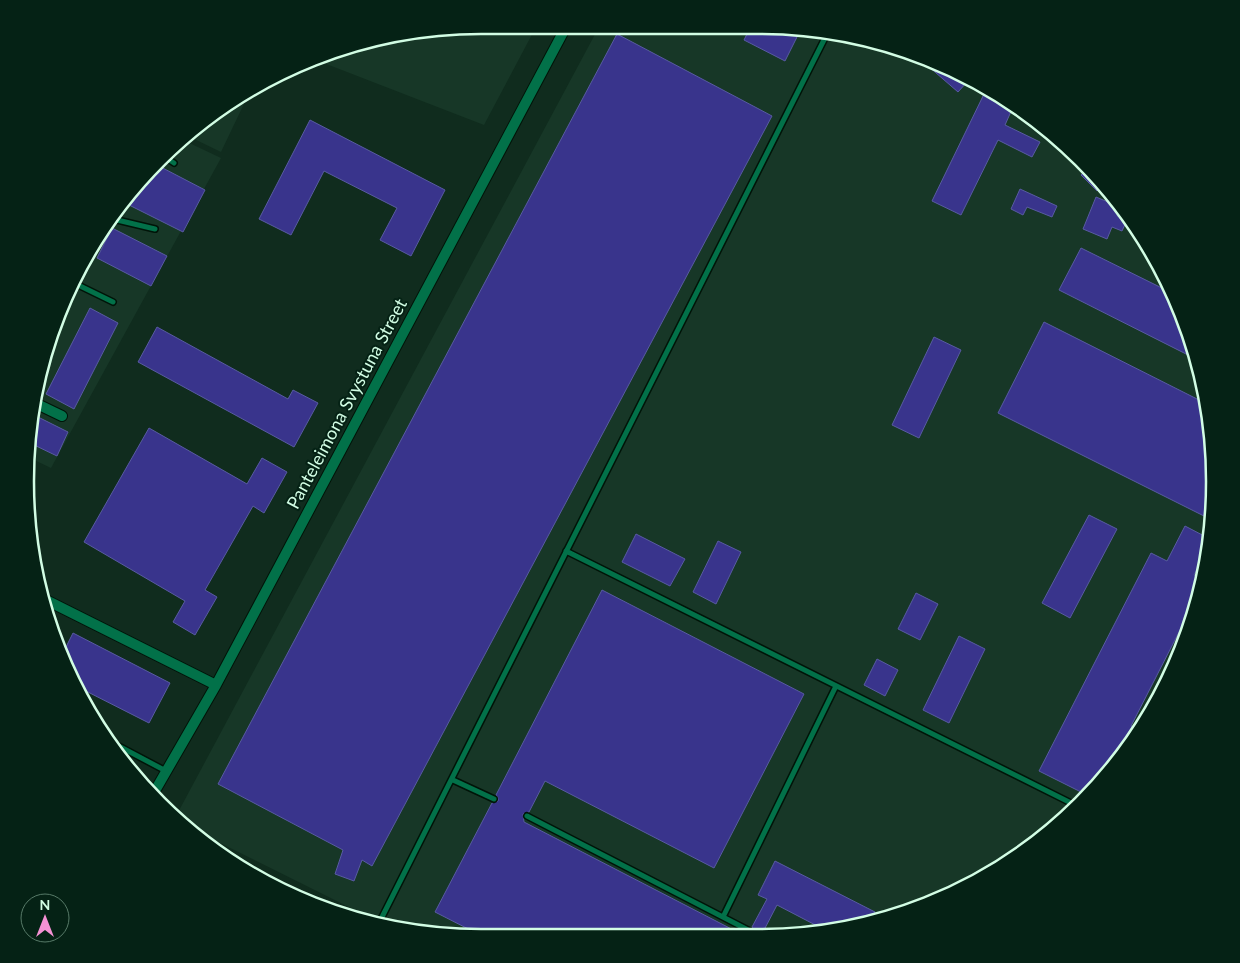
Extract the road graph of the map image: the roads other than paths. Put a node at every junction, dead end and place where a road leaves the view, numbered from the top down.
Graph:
1 (562, 34) edge
2 (824, 39) edge
3 (170, 160) edge
4 (174, 163) dead end
5 (118, 220) edge
6 (155, 229) dead end
7 (79, 285) edge
8 (112, 302) dead end
9 (40, 406) edge
10 (62, 416) dead end
11 (566, 551) junction
12 (51, 602) edge
13 (216, 685) junction
14 (836, 686) junction
15 (121, 747) edge
16 (167, 771) junction
17 (453, 780) dead end
18 (156, 789) edge
19 (494, 800) dead end
20 (1070, 803) edge
21 (527, 816) dead end
22 (723, 917) junction
23 (382, 918) edge
24 (746, 929) edge

1 - 13 street, Panteleimona Svystuna Street
2 - 11 lane
3 - 4 lane
5 - 6 lane
7 - 8 lane
9 - 10 street
11 - 14 lane
11 - 23 lane
12 - 13 street
13 - 16 street, Panteleimona Svystuna Street
14 - 20 lane
14 - 22 lane
15 - 16 lane
16 - 18 street, Panteleimona Svystuna Street
17 - 19 lane
21 - 22 lane
22 - 24 lane

